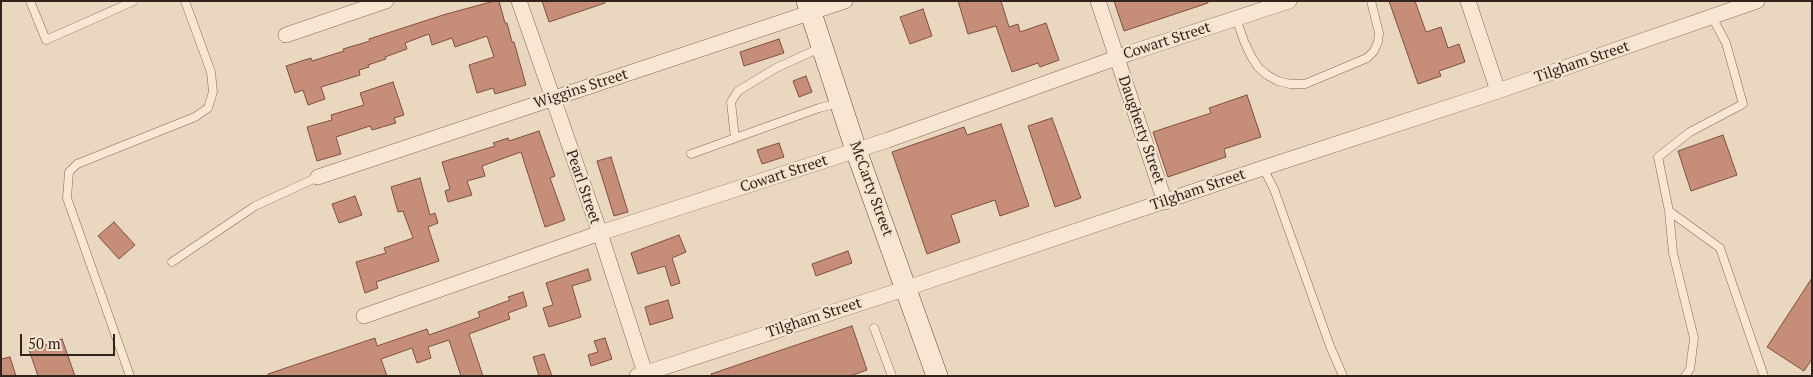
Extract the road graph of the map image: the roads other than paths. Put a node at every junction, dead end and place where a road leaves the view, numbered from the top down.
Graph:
1 (30, 1) edge
2 (134, 1) edge
3 (185, 1) edge
4 (386, 1) edge
5 (519, 1) edge
6 (845, 1) edge
7 (1098, 1) edge
8 (1371, 1) edge
9 (1468, 1) edge
10 (1758, 1) edge
11 (1283, 2) edge
12 (809, 7) edge
13 (1712, 17) junction
14 (1236, 18) junction
15 (286, 35) dead end
16 (822, 47) junction
17 (1116, 57) junction
18 (1498, 90) junction
19 (553, 99) junction
20 (841, 102) junction
21 (735, 138) junction
22 (856, 150) junction
23 (691, 154) dead end
24 (1263, 168) junction
25 (318, 177) joint
26 (1165, 202) junction
27 (1669, 211) junction
28 (600, 233) junction
29 (172, 262) dead end
30 (907, 288) junction
31 (364, 316) dead end
32 (874, 328) dead end
33 (641, 374) edge
34 (130, 376) edge
35 (892, 376) edge
36 (937, 376) edge
37 (1343, 376) edge
38 (1685, 376) edge
39 (1764, 376) edge

1 - 2 lane
3 - 34 lane
4 - 15 street
5 - 19 street, Pearl Street
6 - 12 street, Wiggins Street
7 - 17 street, Daugherty Street
8 - 14 lane
9 - 18 street
10 - 13 street, Tilgham Street
11 - 14 street, Cowart Street
12 - 16 main road, McCarty Street
12 - 19 street, Wiggins Street
13 - 18 street, Tilgham Street
13 - 27 lane
14 - 17 street, Cowart Street
16 - 20 main road, McCarty Street
16 - 21 lane
17 - 22 street, Cowart Street
17 - 26 street, Daugherty Street
18 - 24 street, Tilgham Street
19 - 25 street, Wiggins Street
19 - 28 street, Pearl Street
20 - 21 lane
20 - 22 main road, McCarty Street
21 - 23 lane
22 - 28 street, Cowart Street
22 - 30 main road, McCarty Street
24 - 26 street, Tilgham Street
24 - 37 lane
25 - 29 lane
26 - 30 street, Tilgham Street
27 - 38 lane
27 - 39 lane
28 - 31 street, Cowart Street
28 - 33 street, Pearl Street
30 - 33 street, Tilgham Street
30 - 36 main road, McCarty Street
32 - 35 lane

